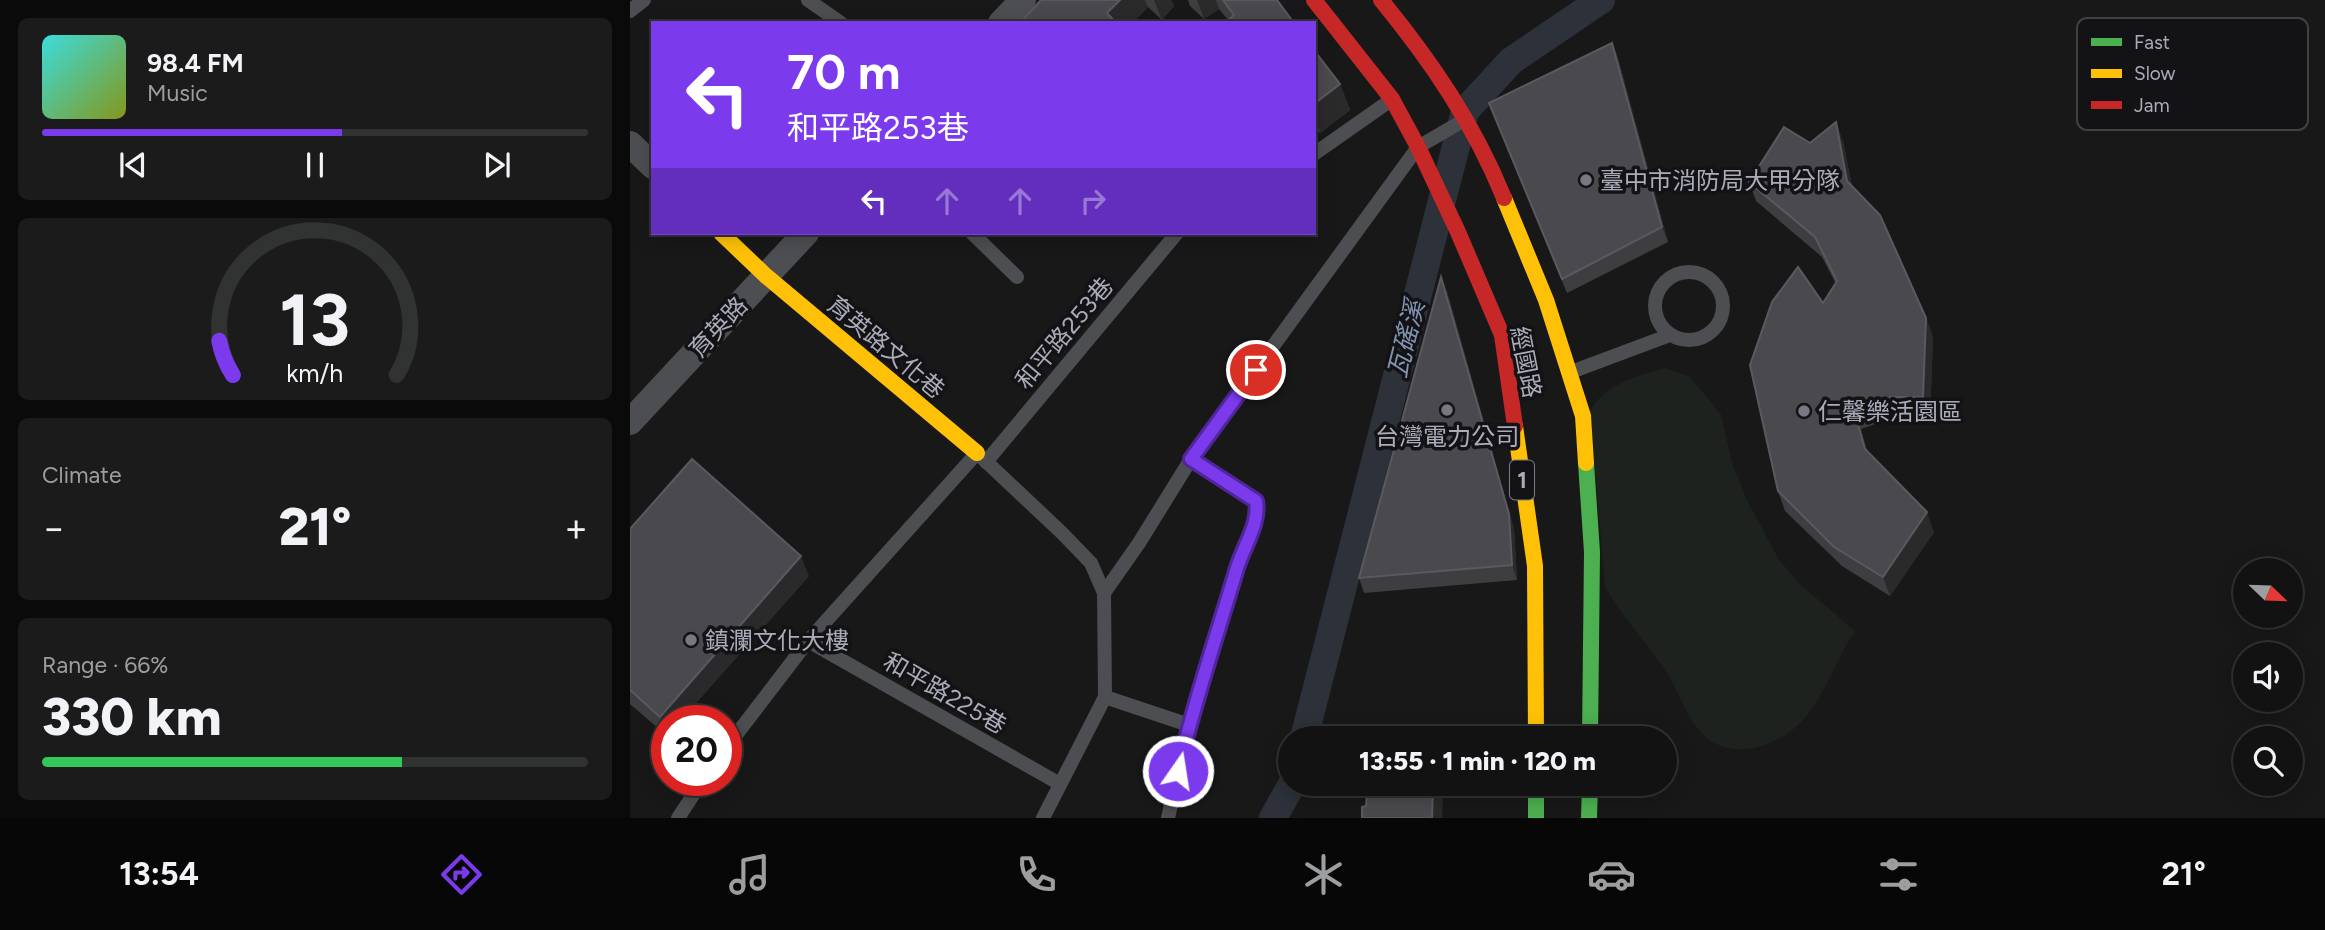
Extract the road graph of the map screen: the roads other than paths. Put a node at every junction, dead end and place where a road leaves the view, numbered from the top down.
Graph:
1 (644, 0) edge
2 (808, 0) edge
3 (1023, 0) edge
4 (1314, 0) edge
5 (1381, 0) edge
6 (630, 11) edge
7 (838, 21) edge
8 (1003, 21) edge
9 (1392, 99) junction
10 (1466, 119) junction
11 (630, 144) edge
12 (1418, 147) junction
13 (1316, 153) edge
14 (651, 164) edge
15 (723, 235) edge
16 (804, 235) edge
17 (974, 235) edge
18 (1175, 235) edge
19 (766, 276) junction
20 (1017, 276) dead end
21 (1670, 335) junction
22 (1569, 373) junction
23 (630, 422) edge
24 (982, 458) junction
25 (1191, 459) junction
26 (1104, 593) junction
27 (808, 641) junction
28 (1105, 697) junction
29 (1189, 725) junction
30 (1536, 726) edge
31 (1590, 726) edge
32 (742, 727) edge
33 (1060, 784) junction
34 (692, 796) edge
35 (1536, 796) edge
36 (1590, 796) edge
37 (678, 818) edge
38 (1043, 818) edge
39 (1168, 818) edge
40 (1536, 818) edge
41 (1590, 818) edge

1 - 6 lane
2 - 7 lane
3 - 8 street
4 - 9 main road, 經國路 / 1
5 - 10 main road, 經國路
9 - 12 main road, 經國路 / 1
9 - 13 lane
10 - 12 lane
10 - 22 main road, 經國路
11 - 14 street
12 - 25 lane
12 - 30 main road, 經國路 / 1
15 - 19 main road, 育英路文化巷
16 - 19 street, 育英路
17 - 20 lane
18 - 24 lane, 和平路253巷
19 - 23 street, 育英路
19 - 24 main road, 育英路文化巷
21 - 21 lane
21 - 22 lane
22 - 31 main road, 經國路
24 - 26 lane
24 - 27 lane
25 - 26 lane
25 - 29 lane
26 - 28 lane
27 - 32 lane
27 - 33 lane, 和平路225巷
28 - 29 lane
28 - 33 lane
29 - 39 lane
33 - 38 lane
34 - 37 lane
35 - 40 main road
36 - 41 main road

